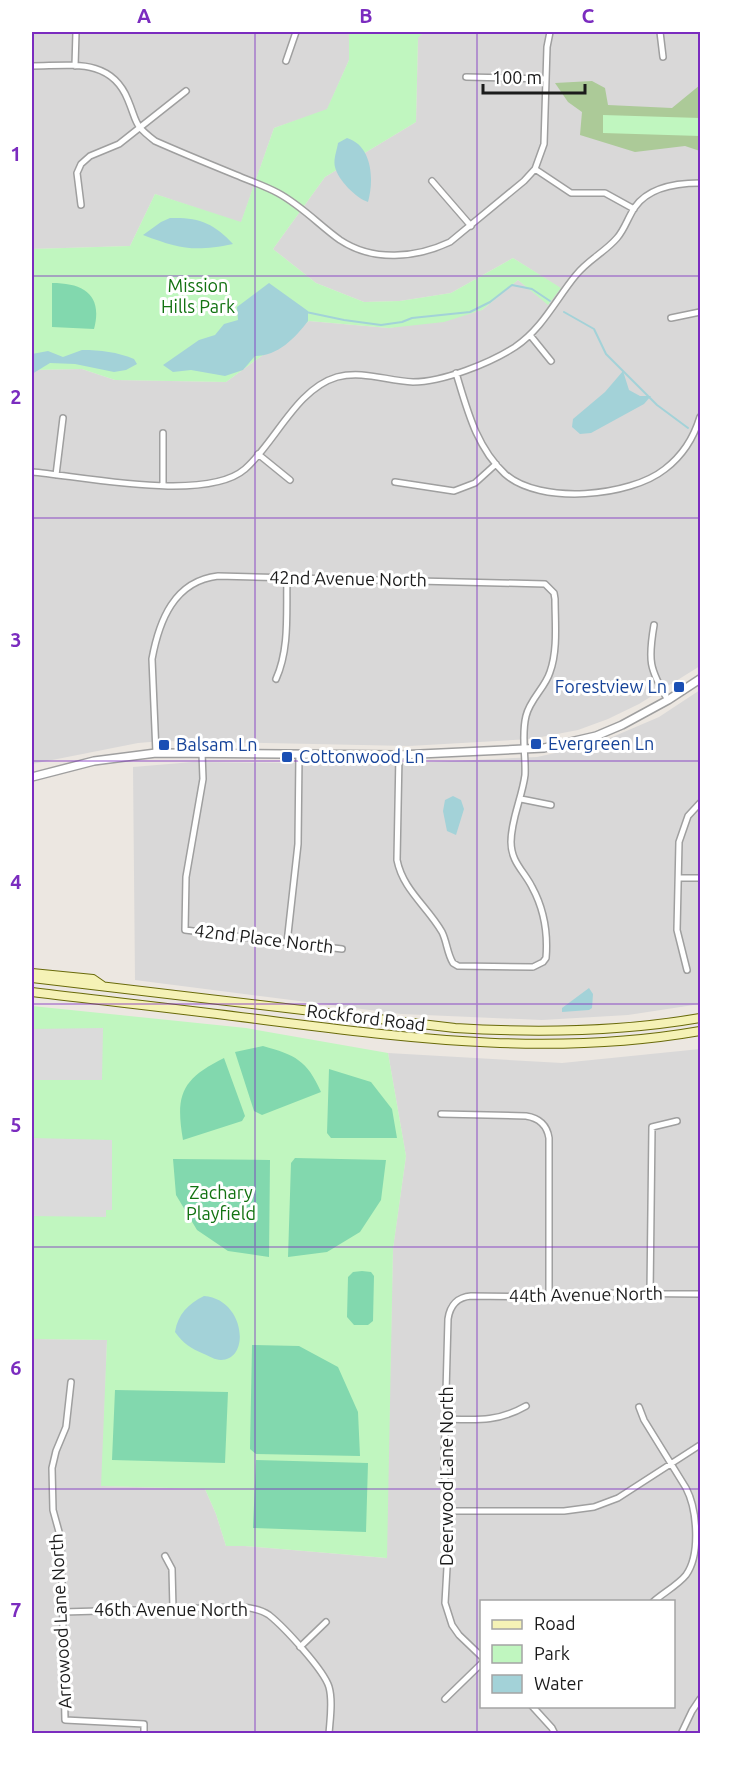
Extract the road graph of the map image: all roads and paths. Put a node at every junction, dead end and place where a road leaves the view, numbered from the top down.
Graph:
1 (76, 32) edge
2 (296, 32) edge
3 (550, 32) edge
4 (660, 32) edge
5 (663, 57) dead end
6 (286, 62) dead end
7 (32, 66) edge
8 (75, 66) junction
9 (466, 77) dead end
10 (546, 79) junction
11 (186, 91) dead end
12 (139, 129) junction
13 (535, 170) junction
14 (432, 181) dead end
15 (700, 183) edge
16 (81, 204) dead end
17 (634, 209) junction
18 (471, 226) junction
19 (700, 312) edge
20 (671, 318) dead end
21 (530, 335) junction
22 (551, 361) dead end
23 (456, 373) junction
24 (700, 417) edge
25 (63, 418) dead end
26 (164, 433) dead end
27 (258, 454) junction
28 (496, 464) junction
29 (32, 472) edge
30 (56, 475) junction
31 (290, 480) dead end
32 (395, 482) dead end
33 (163, 485) junction
34 (287, 578) junction
35 (654, 625) dead end
36 (276, 679) dead end
37 (700, 679) edge
38 (668, 700) junction
39 (524, 750) junction
40 (156, 753) junction
41 (202, 753) junction
42 (299, 755) junction
43 (399, 755) junction
44 (32, 777) edge
45 (521, 799) junction
46 (700, 803) edge
47 (551, 805) dead end
48 (679, 878) junction
49 (700, 878) edge
50 (287, 943) junction
51 (342, 949) dead end
52 (687, 970) dead end
53 (32, 973) edge
54 (32, 978) edge
55 (104, 987) junction
56 (32, 992) edge
57 (700, 1018) edge
58 (700, 1031) edge
59 (441, 1114) dead end
60 (677, 1121) dead end
61 (650, 1293) junction
62 (700, 1294) edge
63 (471, 1296) joint
64 (549, 1297) junction
65 (71, 1382) dead end
66 (525, 1406) dead end
67 (639, 1407) dead end
68 (446, 1419) junction
69 (700, 1445) edge
70 (672, 1464) junction
71 (448, 1511) junction
72 (165, 1556) dead end
73 (655, 1600) edge
74 (173, 1609) junction
75 (63, 1611) junction
76 (326, 1622) dead end
77 (300, 1647) junction
78 (480, 1655) edge
79 (480, 1665) edge
80 (445, 1699) dead end
81 (700, 1699) edge
82 (533, 1708) edge
83 (144, 1734) edge
84 (329, 1734) edge
85 (555, 1734) edge
86 (681, 1734) edge

1 - 8 street
2 - 6 street
3 - 10 street
4 - 5 street
7 - 8 street
8 - 12 street
9 - 10 street
10 - 13 street
11 - 12 street
12 - 16 street
12 - 18 street
13 - 17 street
13 - 18 street
14 - 18 street
15 - 17 street
17 - 21 street
19 - 20 street
21 - 22 street
21 - 23 street
23 - 27 street
23 - 28 street
24 - 28 street
25 - 30 street
26 - 33 street
27 - 31 street
27 - 33 street
28 - 32 street
29 - 30 street
30 - 33 street
34 - 36 street
34 - 39 street, 42nd Avenue North
34 - 40 street, 42nd Avenue North
35 - 38 street
37 - 38 street
38 - 39 street
39 - 43 street
39 - 45 street
40 - 41 street
40 - 44 street
41 - 42 street
41 - 50 street, 42nd Place North
42 - 43 street
42 - 50 street
43 - 45 street
45 - 47 street
46 - 48 street
48 - 49 street
48 - 52 street
50 - 51 street, 42nd Place North
53 - 55 main road
54 - 55 main road, Rockford Road
55 - 57 main road, Rockford Road
56 - 58 main road, Rockford Road
59 - 64 street
60 - 61 street
61 - 62 street, 44th Avenue North
61 - 64 street, 44th Avenue North
63 - 64 street, 44th Avenue North
63 - 68 street, Deerwood Lane North
65 - 75 street, Arrowood Lane North
66 - 68 street
67 - 70 street
68 - 71 street, Deerwood Lane North
69 - 70 street
70 - 71 street
70 - 73 street
71 - 78 street, Deerwood Lane North
72 - 74 street
74 - 75 street, 46th Avenue North
74 - 77 street, 46th Avenue North
75 - 83 street, Arrowood Lane North
76 - 77 street
77 - 84 street, 46th Avenue North
79 - 80 street
81 - 86 street
82 - 85 street

